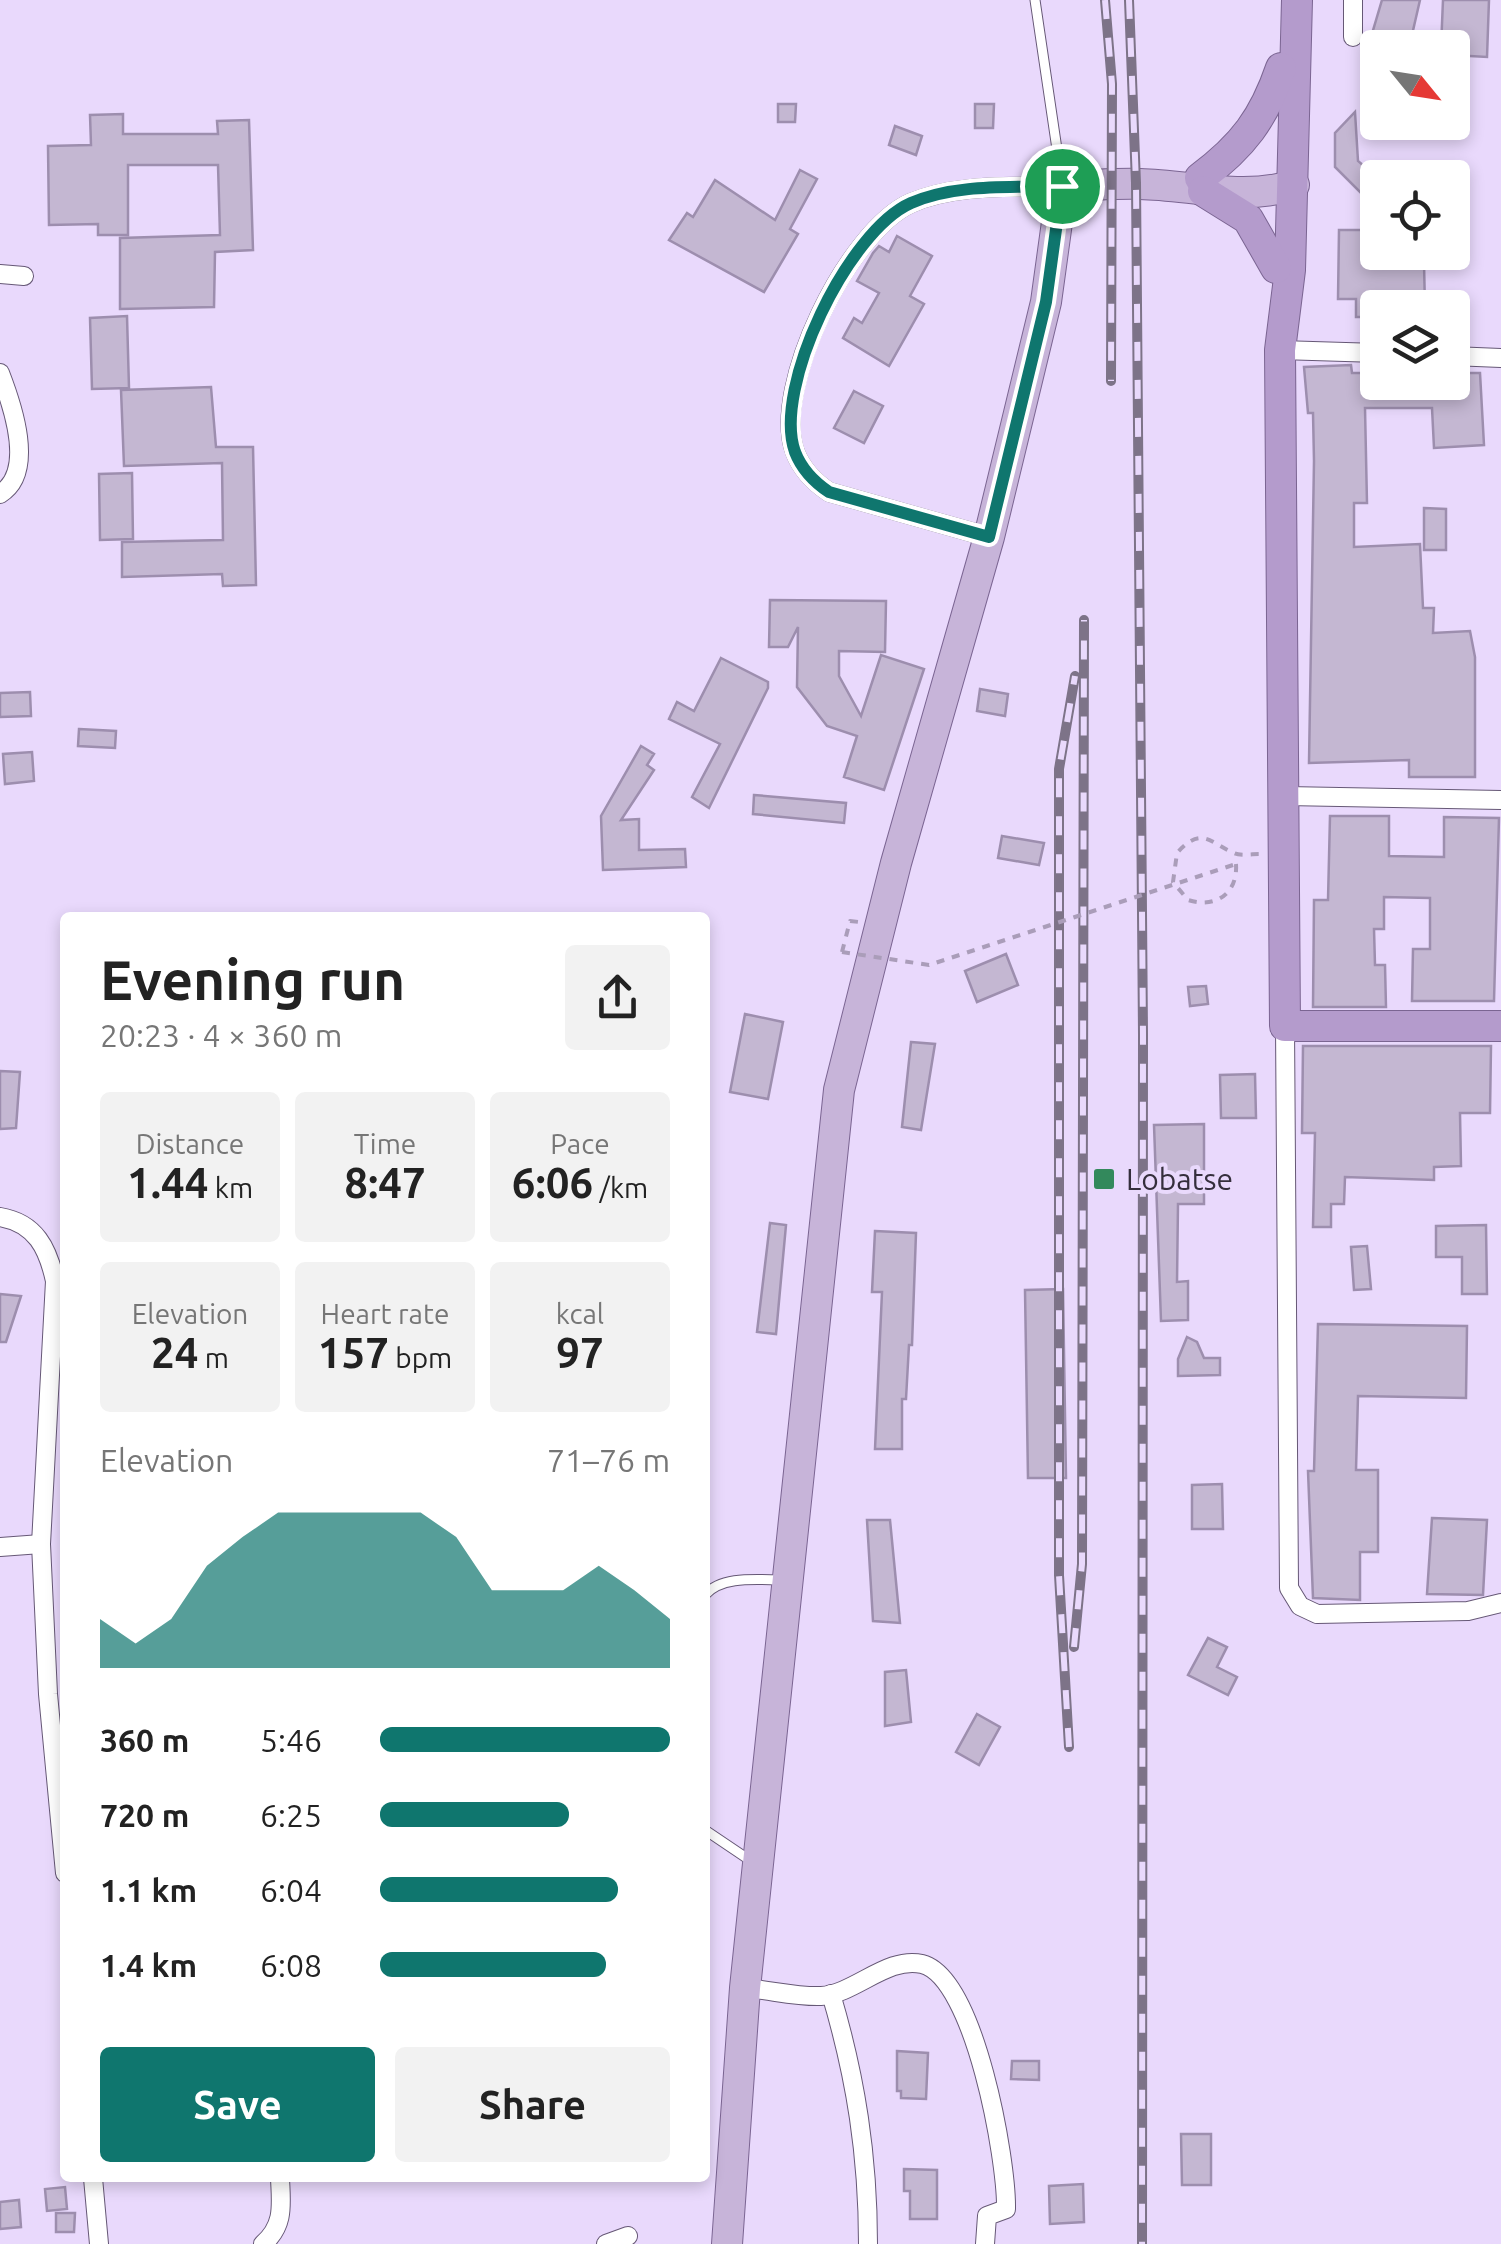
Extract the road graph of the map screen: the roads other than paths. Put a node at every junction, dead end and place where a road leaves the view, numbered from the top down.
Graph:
1 (1036, 0) edge
2 (1288, 0) edge
3 (1297, 0) edge
4 (1353, 0) edge
5 (1354, 37) dead end
6 (1281, 68) junction
7 (1281, 184) junction
8 (1194, 185) junction
9 (1062, 186) junction
10 (1276, 268) junction
11 (0, 274) edge
12 (24, 276) dead end
13 (1281, 339) junction
14 (1360, 350) edge
15 (1470, 357) edge
16 (1501, 358) edge
17 (0, 373) edge
18 (0, 494) edge
19 (989, 537) junction
20 (1286, 796) junction
21 (1501, 800) edge
22 (1285, 1026) junction
23 (1501, 1026) edge
24 (0, 1217) edge
25 (41, 1544) junction
26 (0, 1546) edge
27 (786, 1580) junction
28 (710, 1589) edge
29 (1501, 1603) edge
30 (56, 1694) edge
31 (60, 1774) edge
32 (710, 1833) edge
33 (757, 1865) junction
34 (745, 1988) junction
35 (831, 1994) junction
36 (93, 2182) edge
37 (280, 2182) edge
38 (628, 2236) dead end
39 (99, 2244) edge
40 (263, 2244) edge
41 (606, 2244) edge
42 (727, 2244) edge
43 (868, 2244) edge
44 (985, 2244) edge

1 - 9 lane
2 - 6 highway
3 - 7 highway
4 - 5 street
6 - 7 highway
6 - 8 highway
7 - 8 main road
7 - 10 highway
7 - 13 highway
8 - 9 main road
8 - 10 highway
9 - 19 main road
9 - 19 street
10 - 13 highway
11 - 12 street
13 - 14 street
13 - 20 highway
15 - 16 street
17 - 18 street
19 - 27 main road
20 - 21 street
20 - 22 highway
22 - 23 highway
22 - 29 street
24 - 25 street
25 - 26 street
25 - 30 street
27 - 28 lane
27 - 33 main road
30 - 31 street
32 - 33 lane
33 - 34 main road
34 - 35 street
34 - 42 main road
35 - 43 street
35 - 44 street
36 - 39 street
37 - 40 street
38 - 41 street

